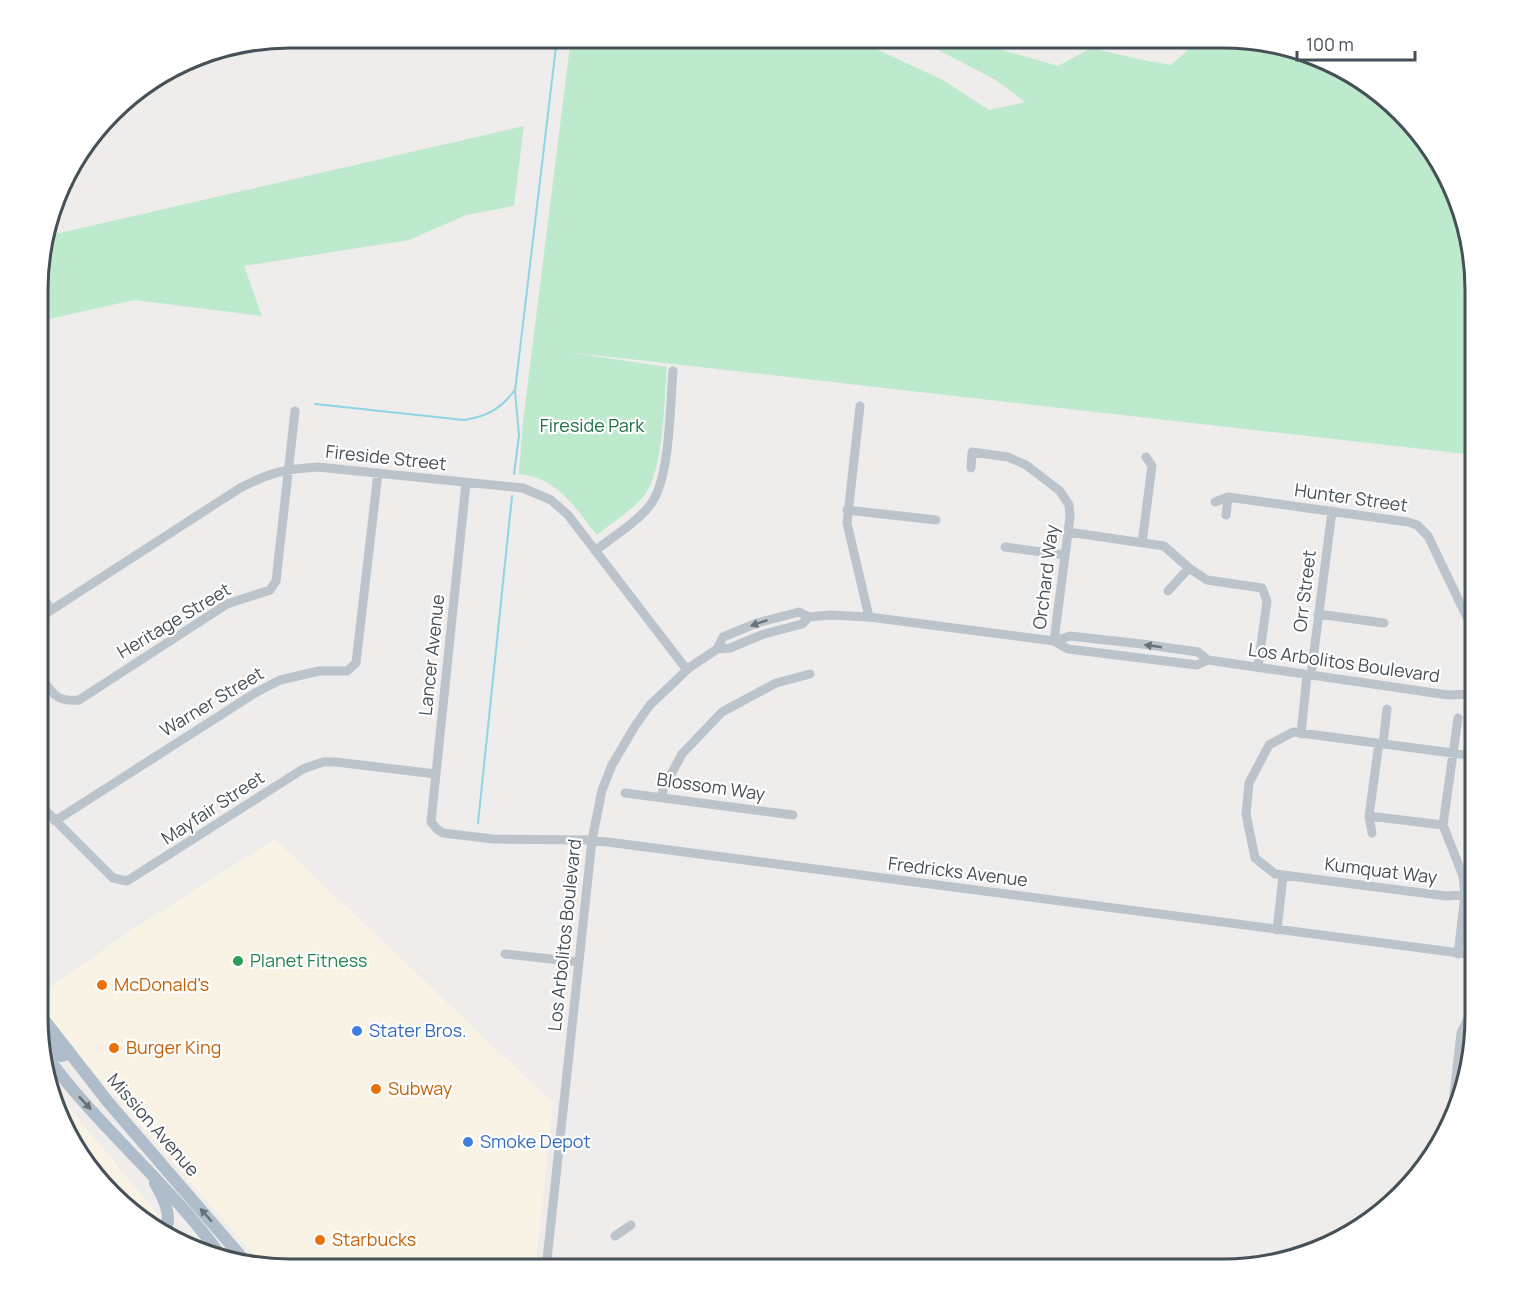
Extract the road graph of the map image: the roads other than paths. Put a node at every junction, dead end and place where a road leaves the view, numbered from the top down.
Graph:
1 (673, 372) dead end
2 (860, 405) dead end
3 (295, 411) dead end
4 (1146, 457) dead end
5 (289, 468) junction
6 (971, 468) dead end
7 (378, 473) junction
8 (466, 483) junction
9 (1228, 497) junction
10 (1215, 502) dead end
11 (848, 510) junction
12 (1332, 511) junction
13 (1226, 515) dead end
14 (936, 520) dead end
15 (1068, 532) junction
16 (1142, 543) junction
17 (1005, 547) dead end
18 (595, 551) junction
19 (1065, 555) junction
20 (1189, 568) junction
21 (1168, 591) dead end
22 (48, 605) edge
23 (51, 610) junction
24 (48, 612) edge
25 (1465, 613) edge
26 (1318, 614) junction
27 (869, 617) junction
28 (1384, 623) dead end
29 (1054, 641) junction
30 (1208, 660) junction
31 (1258, 667) junction
32 (687, 670) junction
33 (810, 674) dead end
34 (1309, 675) junction
35 (48, 686) edge
36 (1465, 694) edge
37 (1387, 710) dead end
38 (1458, 718) dead end
39 (1301, 734) junction
40 (1381, 744) junction
41 (1453, 753) junction
42 (1465, 755) edge
43 (436, 774) junction
44 (625, 793) dead end
45 (662, 797) junction
46 (48, 813) edge
47 (793, 814) dead end
48 (1369, 816) junction
49 (55, 820) junction
50 (1443, 825) junction
51 (436, 829) joint
52 (1372, 832) dead end
53 (592, 840) junction
54 (1283, 876) junction
55 (1465, 881) edge
56 (1465, 895) edge
57 (1465, 920) edge
58 (1277, 930) junction
59 (505, 954) dead end
60 (1458, 954) junction
61 (1465, 954) edge
62 (578, 962) junction
63 (49, 1026) edge
64 (1464, 1026) edge
65 (50, 1045) edge
66 (69, 1053) junction
67 (1461, 1059) edge
68 (53, 1066) edge
69 (63, 1080) junction
70 (108, 1102) junction
71 (106, 1125) junction
72 (150, 1149) junction
73 (146, 1166) junction
74 (631, 1225) dead end
75 (168, 1226) edge
76 (615, 1236) dead end
77 (213, 1246) edge
78 (238, 1253) edge
79 (547, 1259) edge

1 - 18 street
2 - 11 street
3 - 5 street, Heritage Street
4 - 16 street
5 - 7 street, Fireside Street
5 - 23 street, Fireside Street
5 - 35 street, Heritage Street
6 - 15 street, Orchard Way
7 - 8 street, Fireside Street
7 - 49 street, Warner Street
8 - 18 street, Fireside Street
8 - 43 street, Lancer Avenue
9 - 10 street, Hunter Street
9 - 12 street, Hunter Street
9 - 13 street
11 - 14 street
11 - 27 street
12 - 25 street, Hunter Street
12 - 26 street, Orr Street
15 - 16 street
15 - 19 street, Orchard Way
16 - 20 street
17 - 19 street
18 - 32 street, Fireside Street
19 - 29 street, Orchard Way
20 - 21 street
20 - 31 street
22 - 23 street
23 - 24 street, Fireside Street
26 - 28 street
26 - 34 street, Orr Street
27 - 29 street, Los Arbolitos Boulevard
27 - 32 street, Los Arbolitos Boulevard
30 -> 29 street, Los Arbolitos Boulevard
29 - 30 street, Los Arbolitos Boulevard
30 - 31 street, Los Arbolitos Boulevard
31 - 34 street, Los Arbolitos Boulevard
32 - 53 street, Los Arbolitos Boulevard
33 - 45 street
34 - 36 street, Los Arbolitos Boulevard
34 - 39 street, Orr Street
37 - 40 street
38 - 41 street
39 - 40 street
39 - 54 street
40 - 41 street
40 - 48 street
41 - 42 street
41 - 50 street
43 - 49 street, Mayfair Street
43 - 51 street, Lancer Avenue
44 - 45 street, Blossom Way
45 - 47 street, Blossom Way
46 - 49 street, Mayfair Street
48 - 50 street
48 - 52 street
50 - 55 street
51 - 53 street, Fredricks Avenue
53 - 58 street, Fredricks Avenue
53 - 62 street, Los Arbolitos Boulevard
54 - 56 street, Kumquat Way
54 - 58 street
57 - 60 street
58 - 60 street, Fredricks Avenue
59 - 62 street
60 - 61 street, Fredricks Avenue
62 - 79 street, Los Arbolitos Boulevard
63 - 66 main road, Mission Avenue
64 - 67 street
65 - 66 main road
66 - 70 main road, Mission Avenue
68 - 69 main road, Mission Avenue
69 - 70 main road
69 -> 71 main road, Mission Avenue
70 - 72 main road, Mission Avenue
71 - 72 main road
71 - 73 main road, Mission Avenue
78 -> 72 main road, Mission Avenue
73 - 75 main road
73 - 77 main road, Mission Avenue
74 - 76 street

